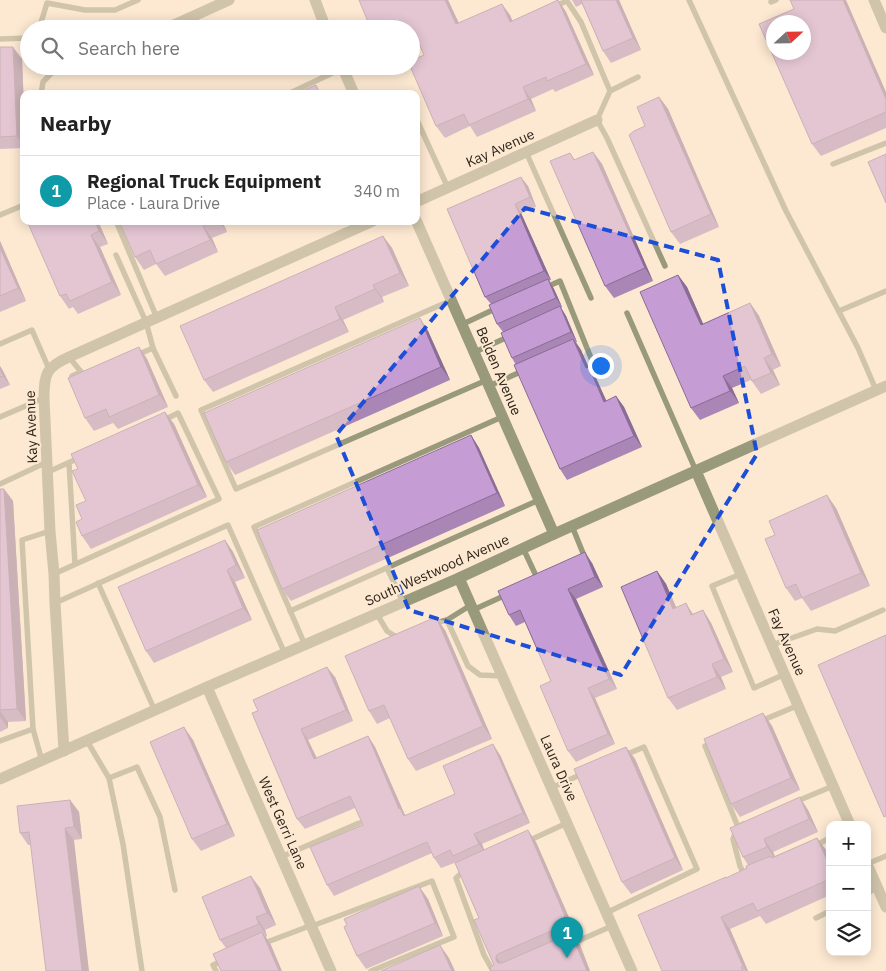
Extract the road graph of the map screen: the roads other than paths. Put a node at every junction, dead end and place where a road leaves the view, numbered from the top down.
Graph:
1 (138, 0) edge
2 (229, 0) edge
3 (689, 0) edge
4 (874, 0) edge
5 (318, 1) edge
6 (550, 9) edge
7 (42, 20) edge
8 (185, 20) edge
9 (323, 20) edge
10 (886, 28) edge
11 (20, 38) edge
12 (0, 39) edge
13 (50, 75) edge
14 (327, 75) edge
15 (346, 75) edge
16 (638, 77) dead end
17 (42, 90) edge
18 (296, 90) edge
19 (352, 90) edge
20 (610, 91) junction
21 (597, 120) junction
22 (420, 127) edge
23 (886, 143) edge
24 (526, 152) junction
25 (833, 164) dead end
26 (448, 188) junction
27 (420, 200) edge
28 (20, 207) edge
29 (0, 215) edge
30 (117, 225) edge
31 (364, 225) edge
32 (418, 225) edge
33 (116, 255) dead end
34 (665, 266) dead end
35 (886, 291) edge
36 (535, 292) edge
37 (592, 298) dead end
38 (452, 300) junction
39 (502, 306) edge
40 (572, 308) junction
41 (839, 311) junction
42 (563, 312) edge
43 (627, 313) dead end
44 (152, 320) junction
45 (463, 324) junction
46 (514, 334) edge
47 (0, 344) edge
48 (586, 344) junction
49 (577, 347) edge
50 (153, 348) junction
51 (475, 352) junction
52 (69, 357) junction
53 (128, 359) edge
54 (532, 367) edge
55 (595, 368) dead end
56 (49, 369) junction
57 (81, 372) junction
58 (94, 374) edge
59 (72, 376) edge
60 (488, 383) junction
61 (881, 388) edge
62 (176, 396) dead end
63 (44, 398) junction
64 (0, 417) edge
65 (502, 417) junction
66 (160, 422) edge
67 (88, 454) edge
68 (69, 463) junction
69 (48, 467) junction
70 (696, 471) junction
71 (0, 484) edge
72 (539, 500) junction
73 (572, 526) junction
74 (50, 531) junction
75 (554, 534) junction
76 (523, 548) junction
77 (577, 562) edge
78 (75, 564) junction
79 (387, 568) junction
80 (54, 574) junction
81 (741, 574) junction
82 (545, 576) edge
83 (459, 578) junction
84 (537, 580) junction
85 (98, 583) junction
86 (529, 584) edge
87 (513, 591) edge
88 (403, 602) junction
89 (55, 603) junction
90 (472, 608) junction
91 (883, 610) dead end
92 (290, 611) junction
93 (377, 614) junction
94 (447, 620) junction
95 (428, 625) edge
96 (405, 635) edge
97 (305, 645) junction
98 (772, 645) junction
99 (284, 654) junction
100 (785, 674) junction
101 (502, 676) junction
102 (207, 687) junction
103 (798, 705) junction
104 (155, 711) junction
105 (756, 724) edge
106 (32, 729) junction
107 (722, 738) edge
108 (0, 741) edge
109 (86, 741) junction
110 (64, 751) junction
111 (619, 758) edge
112 (42, 761) junction
113 (585, 773) edge
114 (108, 778) junction
115 (0, 780) edge
116 (833, 786) junction
117 (552, 788) junction
118 (790, 804) edge
119 (848, 821) edge
120 (359, 823) edge
121 (566, 823) junction
122 (747, 823) edge
123 (738, 826) junction
124 (826, 840) edge
125 (525, 842) edge
126 (804, 851) edge
127 (886, 856) edge
128 (281, 858) junction
129 (871, 862) edge
130 (867, 866) edge
131 (471, 867) edge
132 (754, 874) edge
133 (175, 890) dead end
134 (872, 890) edge
135 (886, 907) edge
136 (606, 913) junction
137 (826, 913) edge
138 (816, 918) dead end
139 (312, 926) junction
140 (612, 926) junction
141 (257, 945) edge
142 (562, 948) edge
143 (231, 957) edge
144 (329, 970) edge
145 (142, 971) edge
146 (216, 971) edge
147 (371, 971) edge
148 (493, 971) edge
149 (632, 971) edge

1 - 7 lane
2 - 8 street
3 - 41 lane
4 - 10 street
5 - 9 street
6 - 20 lane
11 - 12 lane
13 - 17 lane
14 - 18 lane
15 - 19 street
16 - 20 lane
20 - 21 lane
21 - 24 street, Kay Avenue
21 - 34 lane
22 - 26 lane
23 - 25 lane
24 - 26 street, Kay Avenue
24 - 37 lane
26 - 27 street, Kay Avenue
28 - 29 lane
30 - 44 lane
31 - 44 street
32 - 38 street, Belden Avenue
33 - 44 lane
35 - 41 lane
36 - 40 lane
38 - 45 street, Belden Avenue
38 - 60 lane
39 - 45 lane
40 - 42 lane
40 - 48 lane
41 - 61 lane
43 - 70 lane
44 - 50 lane
44 - 52 street
45 - 51 street, Belden Avenue
46 - 51 lane
47 - 56 lane
48 - 49 lane
48 - 55 lane
50 - 53 lane
50 - 62 lane
51 - 60 street, Belden Avenue
52 - 56 street
52 - 57 lane
54 - 60 lane
56 - 63 street, Kay Avenue
57 - 58 lane
57 - 59 lane
60 - 65 street, Belden Avenue
61 - 70 street, South Westwood Avenue
63 - 64 lane
63 - 69 street, Kay Avenue
65 - 72 street, Belden Avenue
65 - 92 lane
66 - 78 lane
67 - 68 lane
68 - 69 lane
68 - 78 lane
69 - 71 lane
69 - 74 street, Kay Avenue
70 - 73 street, South Westwood Avenue
70 - 81 street, Fay Avenue
72 - 75 street, Belden Avenue
72 - 79 lane
73 - 75 street, South Westwood Avenue
73 - 77 lane
74 - 80 street, Kay Avenue
74 - 106 lane
75 - 76 street, South Westwood Avenue
76 - 83 street, South Westwood Avenue
76 - 84 lane
78 - 80 lane
79 - 88 lane
79 - 92 lane
80 - 89 street, Kay Avenue
81 - 98 street, Fay Avenue
81 - 100 lane
82 - 84 lane
83 - 88 street, South Westwood Avenue
83 - 90 street, Laura Drive
84 - 86 lane
85 - 89 lane
85 - 99 lane
85 - 104 lane
87 - 90 lane
88 - 93 street, South Westwood Avenue
89 - 110 street, Kay Avenue
90 - 94 lane
90 - 101 street, Laura Drive
91 - 98 lane
92 - 97 lane
93 - 96 lane
93 - 97 street, South Westwood Avenue
94 - 95 lane
94 - 101 lane
97 - 99 street, South Westwood Avenue
98 - 100 street, Fay Avenue
99 - 102 street, South Westwood Avenue
100 - 103 street, Fay Avenue
101 - 117 street, Laura Drive
102 - 104 street, South Westwood Avenue
102 - 128 street, West Gerri Lane
103 - 105 lane
103 - 116 street, Fay Avenue
104 - 109 street, South Westwood Avenue
106 - 108 lane
106 - 112 lane
107 - 123 lane
109 - 110 street, South Westwood Avenue
109 - 114 lane
110 - 112 street, South Westwood Avenue
111 - 136 lane
112 - 115 street, South Westwood Avenue
113 - 117 lane
114 - 133 lane
114 - 145 lane
116 - 118 lane
116 - 119 street, Fay Avenue
117 - 121 street, Laura Drive
120 - 128 lane
121 - 125 lane
121 - 136 street, Laura Drive
122 - 123 lane
123 - 132 lane
124 - 126 lane
127 - 129 lane
128 - 139 street, West Gerri Lane
130 - 134 street
131 - 148 lane
134 - 135 street
136 - 140 street, Laura Drive
137 - 138 lane
139 - 141 lane
139 - 144 street, West Gerri Lane
139 - 147 lane
140 - 142 lane
140 - 149 street, Laura Drive
143 - 146 lane

